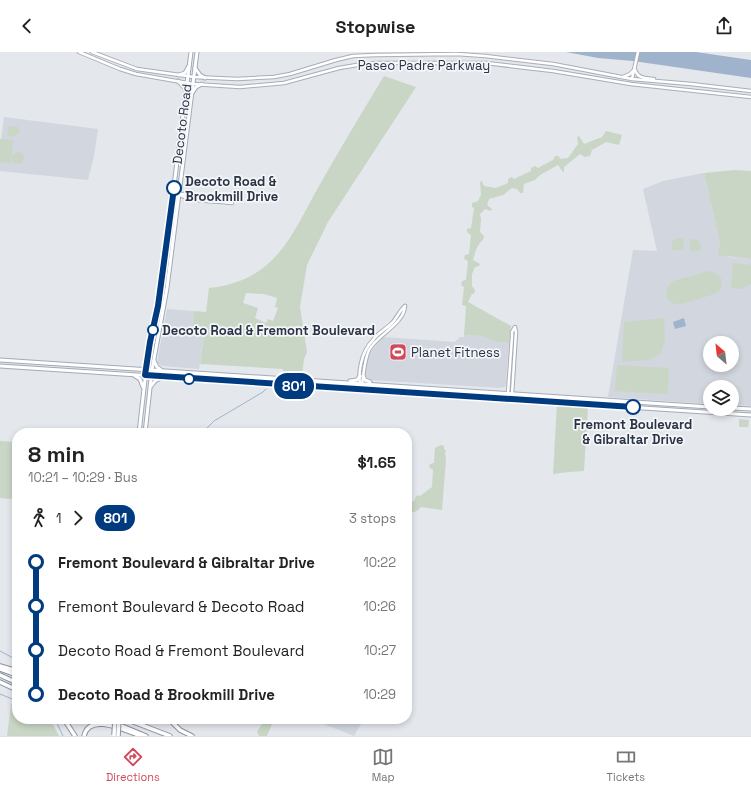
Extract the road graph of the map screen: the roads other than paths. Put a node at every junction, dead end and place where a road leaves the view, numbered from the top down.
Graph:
1 (79, 52) edge
2 (92, 52) edge
3 (191, 52) edge
4 (197, 52) edge
5 (638, 52) edge
6 (190, 64) junction
7 (195, 68) junction
8 (635, 69) junction
9 (178, 75) junction
10 (188, 77) junction
11 (194, 77) junction
12 (622, 77) junction
13 (205, 78) junction
14 (632, 79) junction
15 (178, 81) junction
16 (661, 81) junction
17 (188, 83) junction
18 (193, 84) junction
19 (202, 84) junction
20 (187, 91) junction
21 (751, 91) edge
22 (192, 94) junction
23 (751, 97) edge
24 (174, 193) junction
25 (179, 194) junction
26 (232, 201) dead end
27 (153, 359) junction
28 (0, 360) edge
29 (0, 366) edge
30 (146, 370) junction
31 (152, 370) junction
32 (165, 371) junction
33 (133, 375) junction
34 (145, 375) junction
35 (151, 376) junction
36 (361, 376) junction
37 (164, 377) junction
38 (344, 382) junction
39 (361, 383) junction
40 (376, 384) junction
41 (144, 388) junction
42 (150, 388) junction
43 (360, 390) junction
44 (510, 393) junction
45 (510, 399) junction
46 (703, 406) edge
47 (739, 408) edge
48 (751, 409) edge
49 (751, 415) edge
50 (140, 428) edge
51 (146, 428) edge
52 (0, 667) edge
53 (12, 670) edge
54 (12, 673) edge
55 (0, 676) edge
56 (0, 682) edge
57 (12, 682) edge
58 (12, 688) edge
59 (67, 724) edge
60 (115, 724) edge
61 (117, 724) edge
62 (118, 724) edge
63 (139, 724) edge
64 (174, 724) edge
65 (75, 736) edge
66 (84, 736) edge
67 (115, 736) edge
68 (141, 736) edge
69 (146, 736) edge
70 (170, 736) edge
71 (192, 736) edge

1 - 15 main road, Paseo Padre Parkway
2 - 9 main road, Paseo Padre Parkway
3 - 6 main road, Decoto Road
4 - 7 main road, Decoto Road
5 - 8 main road
6 - 9 main road
6 - 10 main road, Decoto Road
7 - 11 main road, Decoto Road
7 - 13 main road
8 - 12 main road
8 - 14 main road
8 - 16 main road
9 - 10 main road, Paseo Padre Parkway
10 - 11 main road, Paseo Padre Parkway
10 - 17 main road, Decoto Road
11 - 13 main road, Paseo Padre Parkway
11 - 18 main road, Decoto Road
12 - 13 main road, Paseo Padre Parkway
12 - 14 main road, Paseo Padre Parkway
14 - 16 main road, Paseo Padre Parkway
15 - 17 main road, Paseo Padre Parkway
15 - 20 main road
16 - 21 main road, Paseo Padre Parkway
17 - 18 main road, Paseo Padre Parkway
17 - 20 main road, Decoto Road
18 - 19 main road, Paseo Padre Parkway
18 - 22 main road, Decoto Road
19 - 22 main road
19 - 23 main road, Paseo Padre Parkway
20 - 24 main road, Decoto Road
22 - 25 main road, Decoto Road
24 - 25 main road
24 - 30 main road, Decoto Road
25 - 26 main road
25 - 27 main road, Decoto Road
27 - 31 main road, Decoto Road
27 - 32 main road
28 - 30 main road
29 - 33 main road
30 - 31 main road
30 - 34 main road, Decoto Road
31 - 32 main road
31 - 35 main road, Decoto Road
32 - 38 main road
33 - 34 main road
33 - 41 main road
34 - 35 main road
34 - 41 main road, Decoto Road
35 - 37 main road
35 - 42 main road, Decoto Road
36 - 36 main road
36 - 38 main road
36 - 39 main road
36 - 40 main road
37 - 42 main road
37 - 43 main road
38 - 39 main road
39 - 40 main road
39 - 43 main road
40 - 44 main road
41 - 50 main road, Decoto Road
42 - 51 main road, Decoto Road
43 - 45 main road
44 - 44 main road
44 - 45 main road
44 - 46 main road
45 - 49 main road
47 - 48 main road
52 - 53 highway
52 - 54 highway
55 - 57 highway
56 - 58 highway
59 - 65 highway
60 - 67 highway, bridge
61 - 69 highway
62 - 67 highway, bridge
63 - 70 highway
64 - 71 highway
66 - 68 highway

